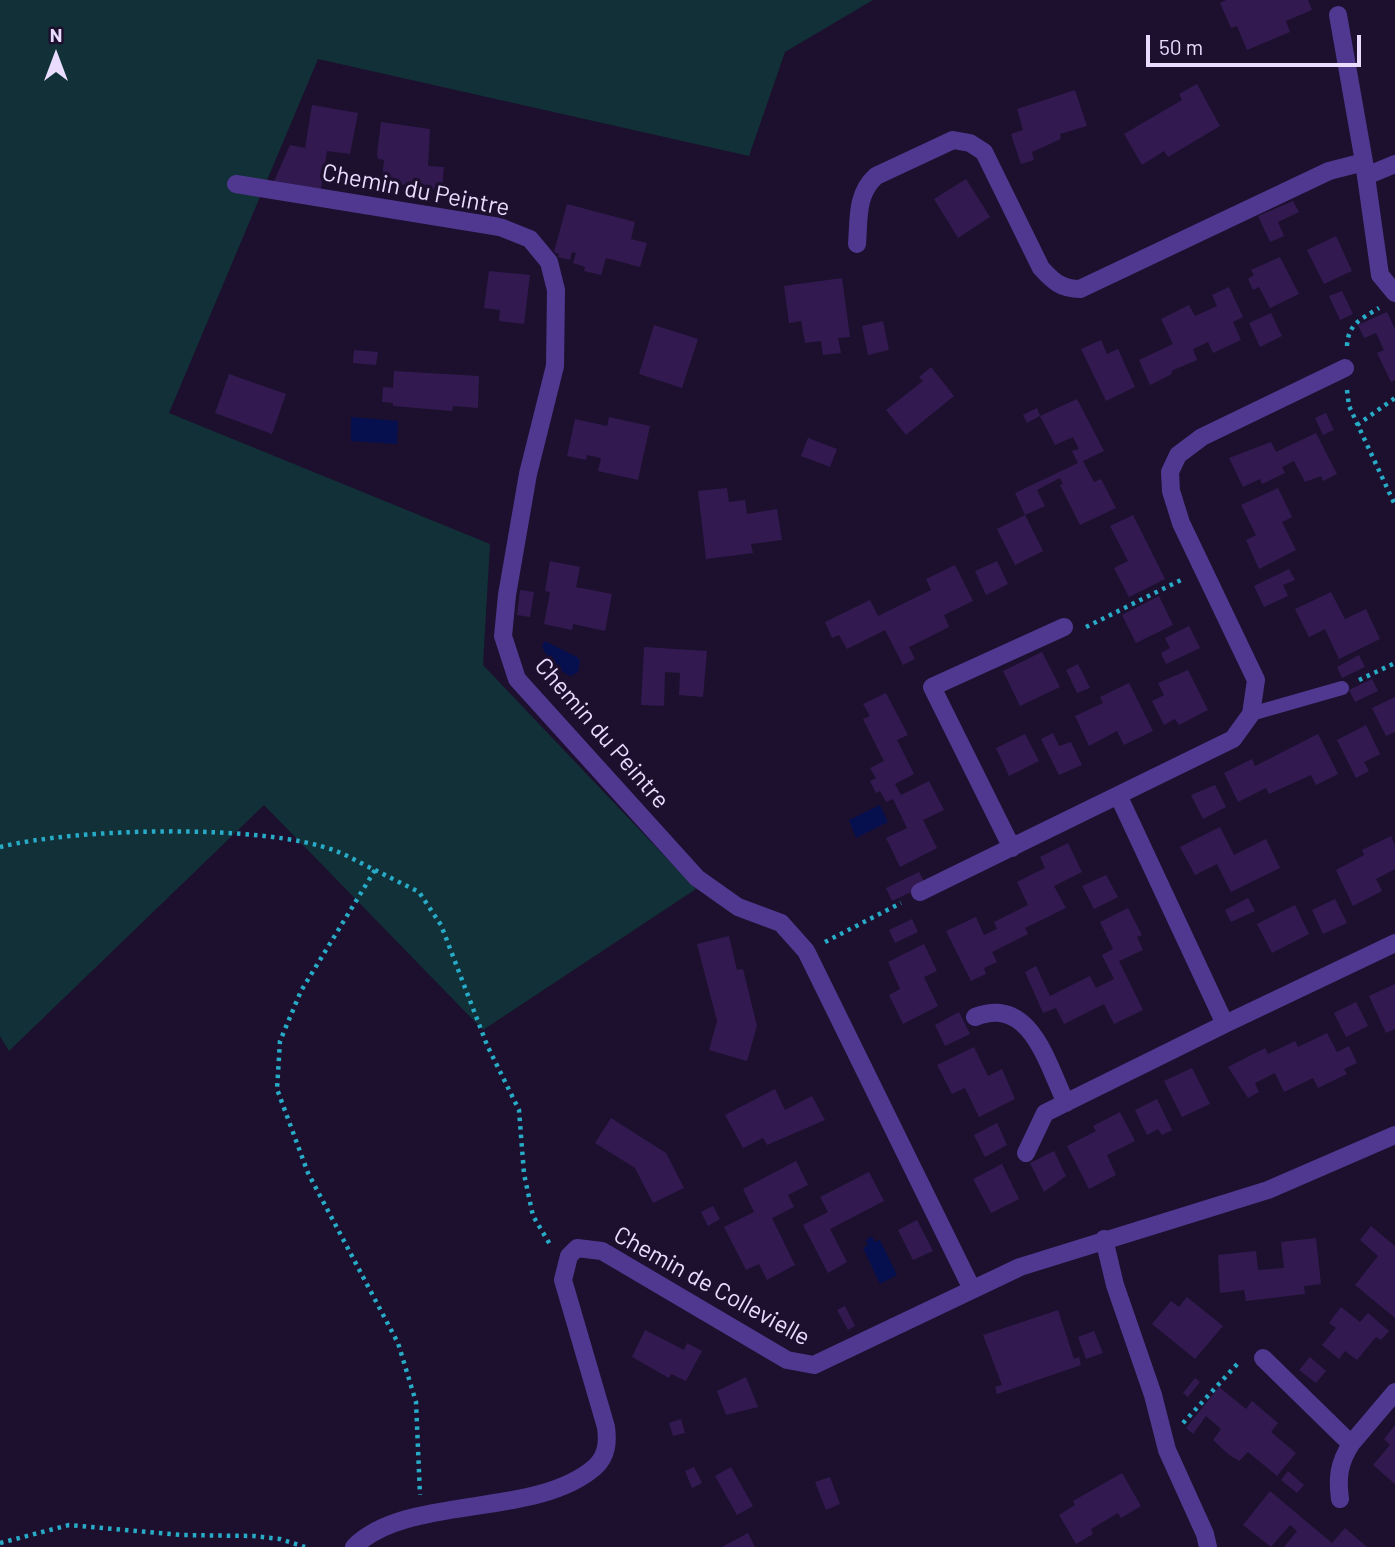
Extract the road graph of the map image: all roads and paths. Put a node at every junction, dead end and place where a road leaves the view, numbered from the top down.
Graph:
1 (1338, 15) dead end
2 (1395, 164) edge
3 (1365, 169) junction
4 (236, 184) dead end
5 (857, 244) dead end
6 (1395, 293) edge
7 (1345, 368) junction
8 (1395, 398) edge
9 (1357, 425) junction
10 (1395, 505) edge
11 (1203, 569) junction
12 (1064, 627) joint
13 (1395, 663) edge
14 (1342, 688) joint
15 (1251, 713) junction
16 (1119, 797) junction
17 (0, 847) edge
18 (1012, 848) junction
19 (375, 870) junction
20 (920, 892) joint
21 (832, 939) dead end
22 (1395, 943) edge
23 (975, 1017) dead end
24 (1225, 1024) junction
25 (1066, 1103) junction
26 (1395, 1135) edge
27 (1026, 1153) dead end
28 (1104, 1239) junction
29 (564, 1268) junction
30 (972, 1289) junction
31 (1263, 1358) joint
32 (1395, 1392) edge
33 (1164, 1441) junction
34 (1351, 1444) junction
35 (1340, 1499) dead end
36 (422, 1517) junction
37 (0, 1543) edge
38 (305, 1547) edge
39 (354, 1547) edge
40 (1208, 1547) edge

1 - 3 street
2 - 3 street
3 - 5 street
3 - 6 street
4 - 30 street, Chemin du Peintre
6 - 7 path
7 - 9 path
7 - 11 street
8 - 9 path
9 - 10 path
11 - 12 path
11 - 15 street
12 - 18 street
13 - 14 path
14 - 15 lane
15 - 16 street
16 - 18 street
16 - 24 street
17 - 19 path
18 - 20 street
19 - 29 path
19 - 36 path
20 - 21 path
22 - 24 street
23 - 25 street
24 - 25 street
25 - 27 street
26 - 28 street, Chemin de Collevielle
28 - 30 street, Chemin de Collevielle
28 - 33 street
29 - 30 street, Chemin de Collevielle
29 - 36 street
31 - 33 path
31 - 34 street
32 - 34 street
33 - 40 street
34 - 35 street
36 - 39 street
37 - 38 path

